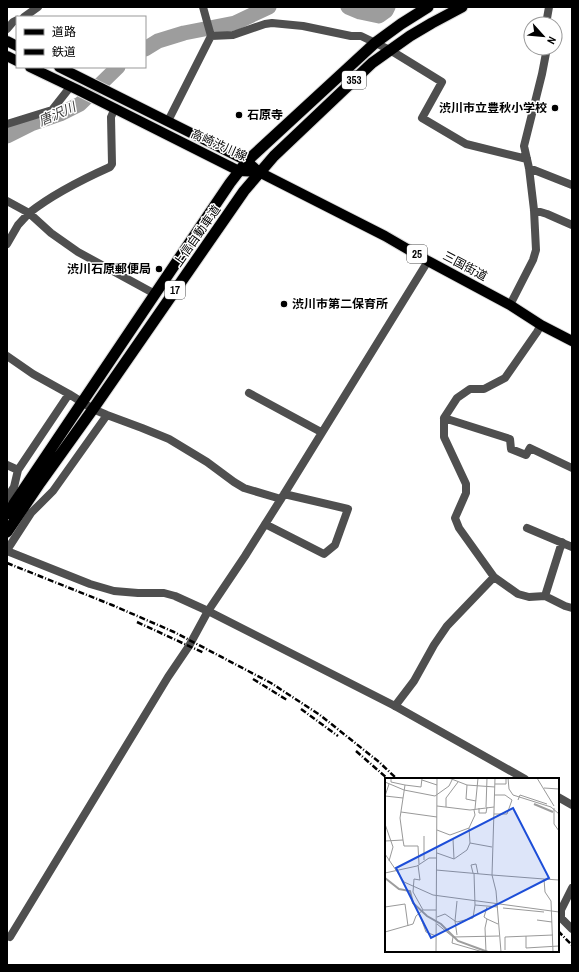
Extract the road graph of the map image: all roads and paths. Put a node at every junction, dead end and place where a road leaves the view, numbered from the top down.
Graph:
1 (38, 7) edge
2 (204, 7) edge
3 (428, 7) edge
4 (462, 7) edge
5 (26, 16) edge
6 (16, 20) edge
7 (7, 29) edge
8 (211, 36) junction
9 (7, 41) edge
10 (375, 43) junction
11 (16, 46) edge
12 (390, 50) junction
13 (7, 56) edge
14 (545, 56) edge
15 (16, 60) edge
16 (32, 68) edge
17 (61, 68) edge
18 (74, 88) junction
19 (115, 108) junction
20 (168, 121) junction
21 (7, 124) edge
22 (527, 159) junction
23 (248, 161) junction
24 (529, 168) junction
25 (239, 171) junction
26 (260, 172) junction
27 (572, 185) edge
28 (7, 201) edge
29 (534, 210) junction
30 (29, 214) junction
31 (572, 225) edge
32 (7, 244) edge
33 (428, 261) junction
34 (155, 294) junction
35 (510, 305) junction
36 (541, 325) junction
37 (572, 341) edge
38 (7, 356) edge
39 (249, 393) dead end
40 (69, 394) junction
41 (82, 402) junction
42 (93, 409) junction
43 (107, 415) junction
44 (444, 418) junction
45 (321, 432) junction
46 (7, 465) edge
47 (572, 468) edge
48 (18, 470) junction
49 (36, 480) junction
50 (282, 497) junction
51 (7, 498) edge
52 (7, 514) edge
53 (266, 524) junction
54 (528, 528) dead end
55 (7, 532) edge
56 (562, 542) junction
57 (572, 547) edge
58 (7, 550) edge
59 (494, 577) junction
60 (545, 596) junction
61 (572, 608) edge
62 (208, 611) junction
63 (395, 706) junction
64 (523, 778) edge
65 (559, 798) edge
66 (572, 805) edge
67 (572, 888) edge
68 (572, 929) edge
69 (8, 938) edge

1 - 5 street
2 - 8 street
3 - 10 highway, 上信自動車道 / 353
4 - 12 highway, 上信自動車道 / 353
6 - 7 street
8 - 10 street
8 - 20 street
9 - 11 main road
10 - 12 street
10 - 23 highway, 上信自動車道 / 353
12 - 22 street
12 - 26 highway, 上信自動車道 / 353
13 - 15 main road
14 - 22 street
16 - 18 main road, 高崎渋川線 / 25
17 - 20 main road, 高崎渋川線 / 25
18 - 19 main road, 高崎渋川線 / 25
18 - 21 street
19 - 25 main road, 高崎渋川線 / 25
19 - 30 street
20 - 23 main road, 高崎渋川線 / 25
22 - 24 street
23 - 25 highway, 上信自動車道 / 353
23 - 26 main road, 高崎渋川線 / 25
24 - 27 street
24 - 29 street
25 - 26 main road, 高崎渋川線 / 25
25 - 34 highway, 上信自動車道 / 17
26 - 33 main road, 三国街道 / 25
26 - 42 highway, 上信自動車道 / 17
28 - 30 street
29 - 31 street
29 - 35 street
30 - 32 street
30 - 34 street
33 - 35 main road, 三国街道 / 25
33 - 45 street
34 - 41 highway, 上信自動車道 / 17
35 - 36 main road, 三国街道 / 25
36 - 37 main road, 三国街道 / 25
36 - 44 street
38 - 40 street
39 - 45 street
40 - 41 street
40 - 48 street
41 - 42 street
41 - 49 highway, 上信自動車道 / 17
42 - 43 street
42 - 49 highway, 上信自動車道 / 17
43 - 50 street
43 - 58 street
44 - 47 street
44 - 59 street
45 - 50 street
46 - 48 street
48 - 51 street
49 - 52 highway, 上信自動車道 / 17
49 - 55 highway, 上信自動車道 / 17
50 - 53 street
50 - 53 street
53 - 62 street
54 - 56 street
56 - 57 street
56 - 60 street
58 - 62 street
59 - 60 street
59 - 63 street
60 - 61 street
62 - 63 street
62 - 69 street
63 - 64 street
65 - 66 street
67 - 68 street

